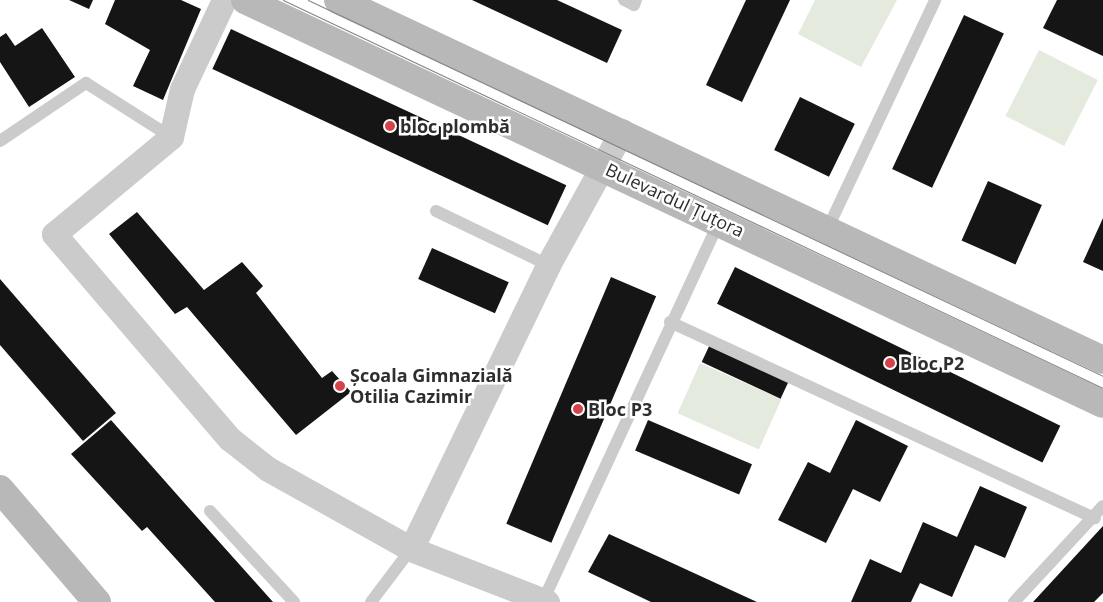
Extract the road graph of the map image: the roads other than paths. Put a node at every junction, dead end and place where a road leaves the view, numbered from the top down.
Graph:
1 (224, 0) edge
2 (245, 0) edge
3 (338, 0) edge
4 (624, 0) edge
5 (636, 0) edge
6 (935, 0) edge
7 (622, 131) junction
8 (170, 137) junction
9 (0, 141) edge
10 (604, 167) junction
11 (436, 212) dead end
12 (718, 221) junction
13 (827, 230) junction
14 (548, 265) junction
15 (670, 322) junction
16 (1103, 360) edge
17 (1103, 404) edge
18 (0, 489) edge
19 (1103, 506) edge
20 (210, 512) dead end
21 (1095, 518) junction
22 (411, 549) junction
23 (545, 601) edge
24 (97, 602) edge
25 (294, 602) edge
26 (371, 602) edge
27 (1014, 602) edge

1 - 8 street
2 - 10 main road, Bulevardul Țuțora
3 - 7 main road
4 - 5 lane
6 - 13 lane
7 - 10 street
7 - 13 main road
8 - 9 lane
8 - 22 street
10 - 12 main road, Bulevardul Țuțora
10 - 14 street
11 - 14 lane
12 - 15 lane
12 - 17 main road, Bulevardul Țuțora
13 - 16 main road
14 - 22 street
15 - 21 lane
15 - 23 lane
18 - 24 main road
19 - 21 lane
20 - 25 lane
21 - 27 lane
22 - 23 street
22 - 26 lane

